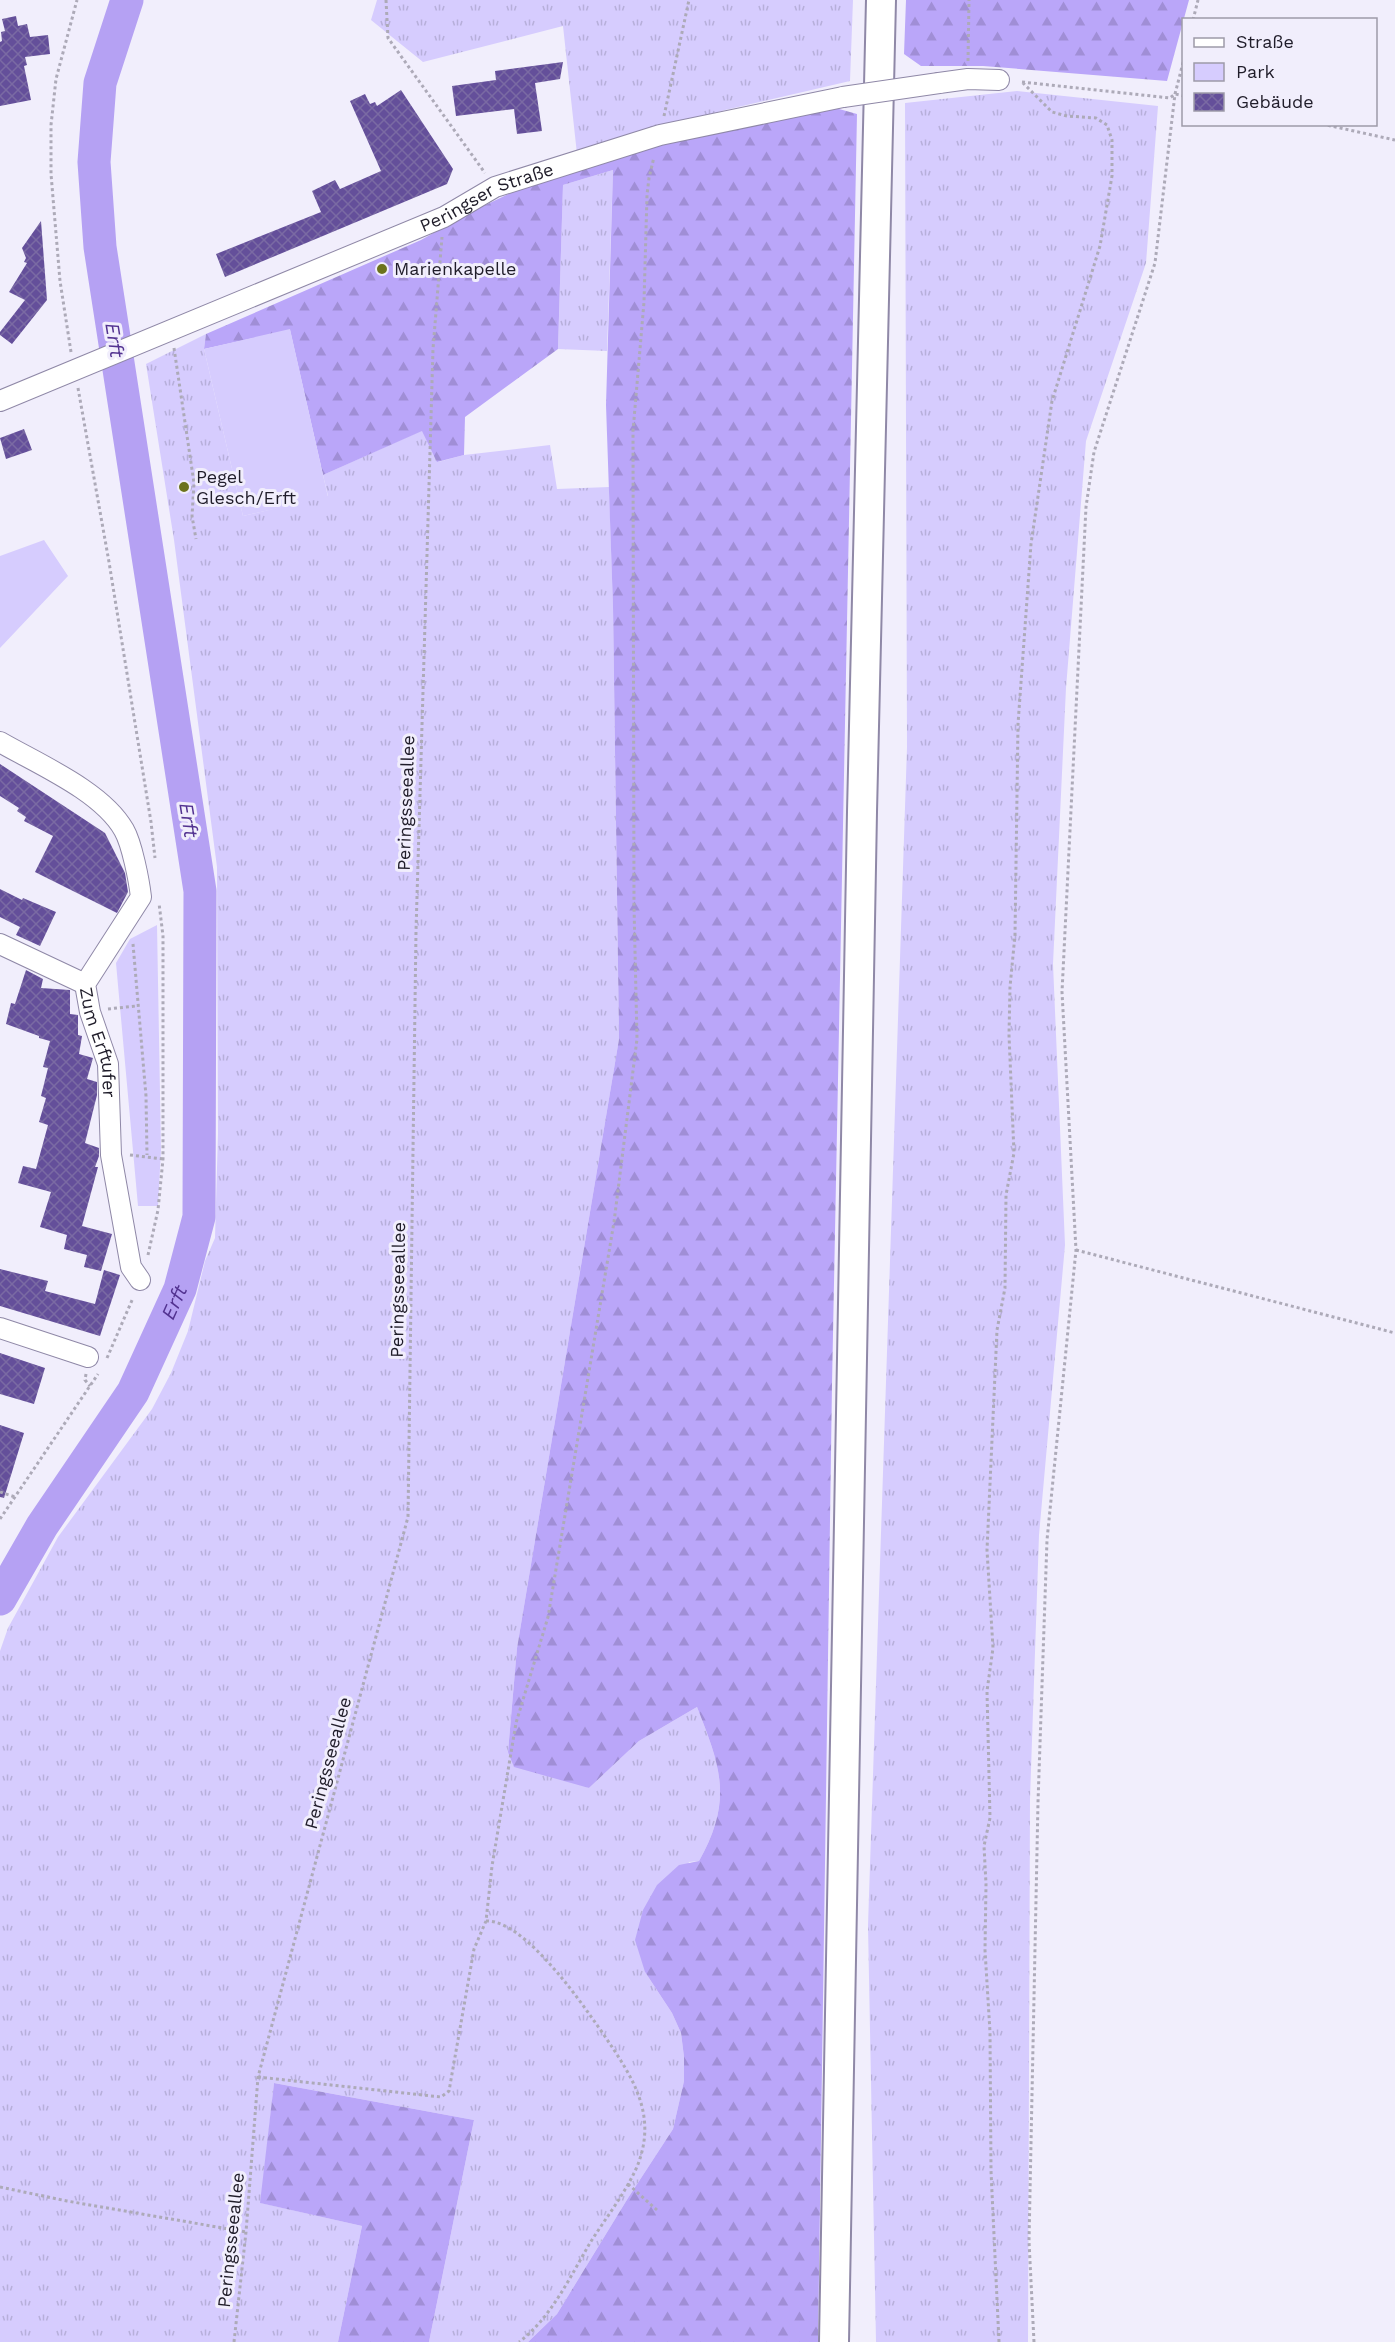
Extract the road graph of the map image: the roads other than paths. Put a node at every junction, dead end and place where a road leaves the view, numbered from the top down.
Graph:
1 (881, 0) edge
2 (999, 80) dead end
3 (0, 401) edge
4 (0, 742) edge
5 (0, 944) edge
6 (85, 984) junction
7 (140, 1280) road end
8 (0, 1328) edge
9 (98, 1362) road end
10 (834, 2342) edge

1 - 10 main road
2 - 3 street, Peringser Straße, bridge
4 - 6 street, Zum Erftufer
5 - 6 street
6 - 7 street, Zum Erftufer
8 - 9 street

